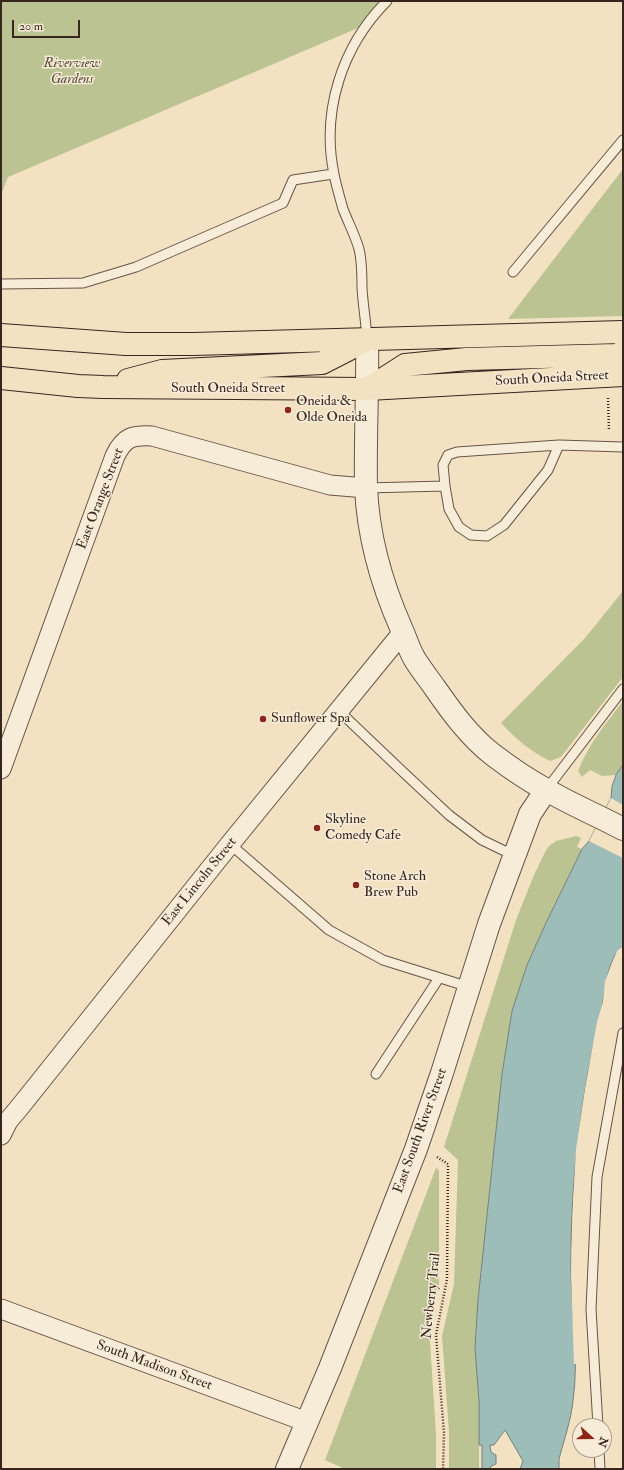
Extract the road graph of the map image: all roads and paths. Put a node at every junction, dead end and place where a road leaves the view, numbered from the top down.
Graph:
1 (387, 1) edge
2 (623, 140) edge
3 (334, 174) junction
4 (513, 272) dead end
5 (1, 284) edge
6 (623, 332) edge
7 (1, 335) edge
8 (367, 339) junction
9 (623, 352) edge
10 (623, 375) edge
11 (1, 378) edge
12 (103, 387) junction
13 (368, 389) junction
14 (608, 393) dead end
15 (559, 445) junction
16 (608, 447) junction
17 (623, 447) edge
18 (445, 486) junction
19 (366, 488) junction
20 (403, 632) junction
21 (623, 689) edge
22 (339, 711) junction
23 (1, 769) edge
24 (546, 790) junction
25 (623, 828) edge
26 (230, 844) junction
27 (515, 856) junction
28 (439, 978) junction
29 (469, 987) junction
30 (623, 1033) edge
31 (376, 1074) dead end
32 (1, 1136) edge
33 (435, 1156) dead end
34 (1, 1309) edge
35 (598, 1418) edge
36 (307, 1422) junction
37 (599, 1458) edge
38 (286, 1469) edge
39 (443, 1469) edge
40 (600, 1469) edge

1 - 3 lane
2 - 4 lane
3 - 5 lane
3 - 8 lane
6 - 8 main road
7 - 8 main road
8 - 12 main road
8 - 13 street
9 - 13 main road
10 - 13 main road, South Oneida Street
11 - 12 main road, South Oneida Street
12 - 13 main road, South Oneida Street
13 - 19 street
14 - 16 path
15 - 16 lane
15 - 18 lane
15 - 18 lane
16 - 17 lane
18 - 19 lane
19 - 20 street
19 - 23 street, East Orange Street
20 - 22 street, East Lincoln Street
20 - 24 street
21 - 24 lane
22 - 26 street, East Lincoln Street
22 - 27 lane
24 - 25 street
24 - 27 street, East South River Street
26 - 28 lane
26 - 32 street, East Lincoln Street
27 - 29 street, East South River Street
28 - 29 lane
28 - 31 lane
29 - 36 street, East South River Street
30 - 35 lane
33 - 39 path, Newberry Trail
34 - 36 street, South Madison Street
36 - 38 street, East South River Street
37 - 40 lane

